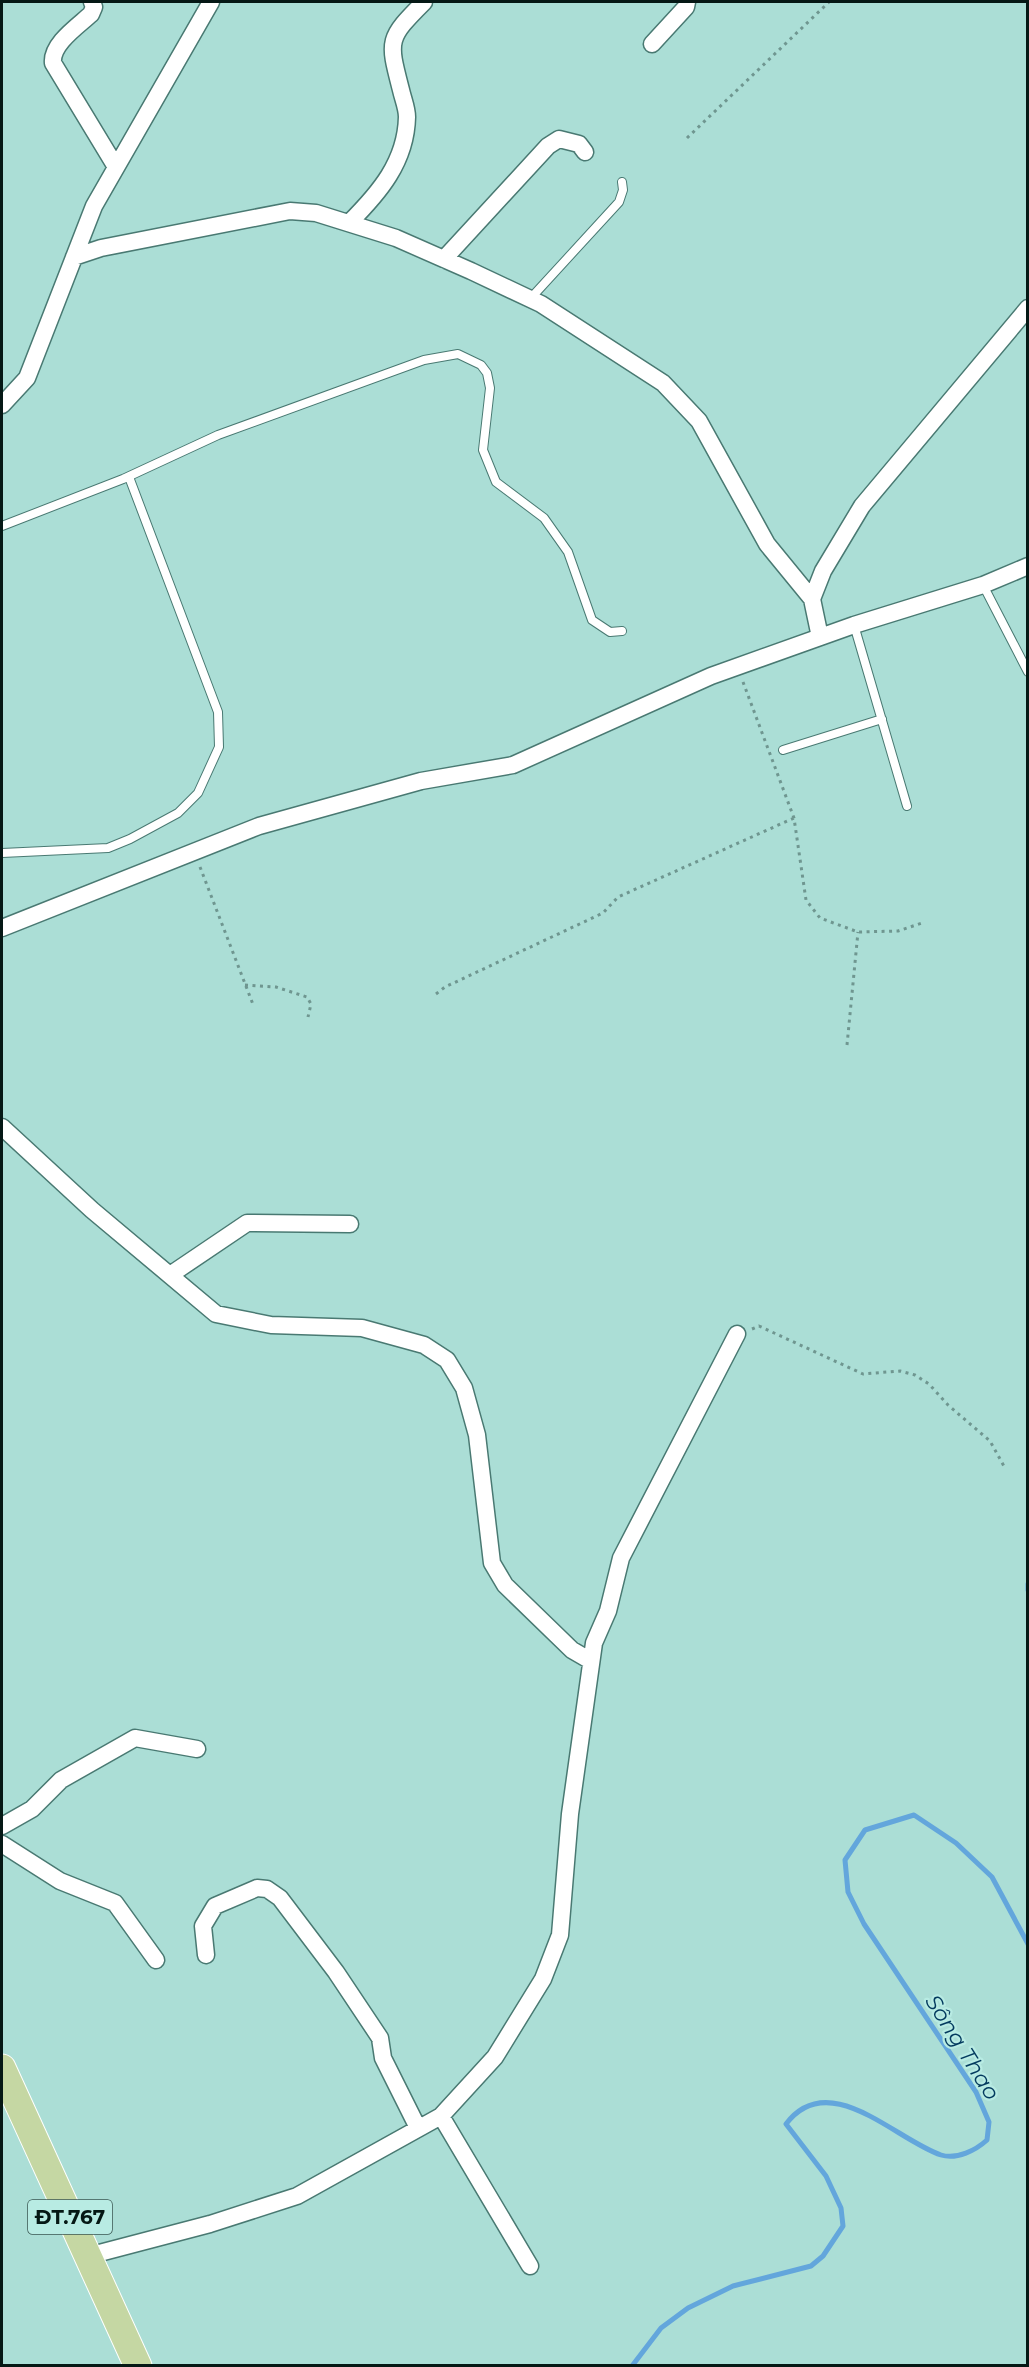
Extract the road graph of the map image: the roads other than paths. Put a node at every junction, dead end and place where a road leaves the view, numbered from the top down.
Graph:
1 (92, 2) edge
2 (211, 2) edge
3 (424, 2) edge
4 (687, 2) edge
5 (652, 44) dead end
6 (585, 152) dead end
7 (116, 167) junction
8 (622, 182) dead end
9 (349, 223) junction
10 (74, 257) junction
11 (444, 259) junction
12 (530, 299) junction
13 (1028, 308) edge
14 (2, 405) edge
15 (129, 477) junction
16 (2, 526) edge
17 (1028, 566) edge
18 (983, 585) junction
19 (812, 599) junction
20 (854, 625) junction
21 (622, 631) dead end
22 (820, 637) junction
23 (1028, 672) edge
24 (882, 719) junction
25 (783, 750) dead end
26 (907, 806) dead end
27 (2, 853) edge
28 (2, 928) edge
29 (2, 1128) edge
30 (350, 1224) dead end
31 (170, 1275) junction
32 (737, 1334) road end
33 (591, 1660) junction
34 (197, 1749) dead end
35 (2, 1826) edge
36 (2, 1844) edge
37 (206, 1955) dead end
38 (156, 1959) dead end
39 (2, 2068) edge
40 (441, 2116) junction
41 (418, 2128) junction
42 (88, 2256) junction
43 (530, 2266) dead end
44 (138, 2366) edge

1 - 7 street
2 - 7 street
3 - 9 street
4 - 5 street
6 - 11 street
7 - 10 street
8 - 12 lane
9 - 10 street
9 - 11 street
10 - 14 street
11 - 12 street
12 - 19 street
13 - 19 street
15 - 16 lane
15 - 21 lane
15 - 27 lane
17 - 18 street
18 - 20 street
18 - 23 lane
19 - 22 street
20 - 22 street
20 - 24 lane
22 - 28 street
24 - 25 lane
24 - 26 lane
29 - 31 street
30 - 31 street
31 - 33 street
32 - 33 street
33 - 40 street
34 - 35 street
36 - 38 street
37 - 41 street
39 - 42 main road, ĐT.767
40 - 41 street
40 - 43 street
41 - 42 street
42 - 44 main road, ĐT.767

